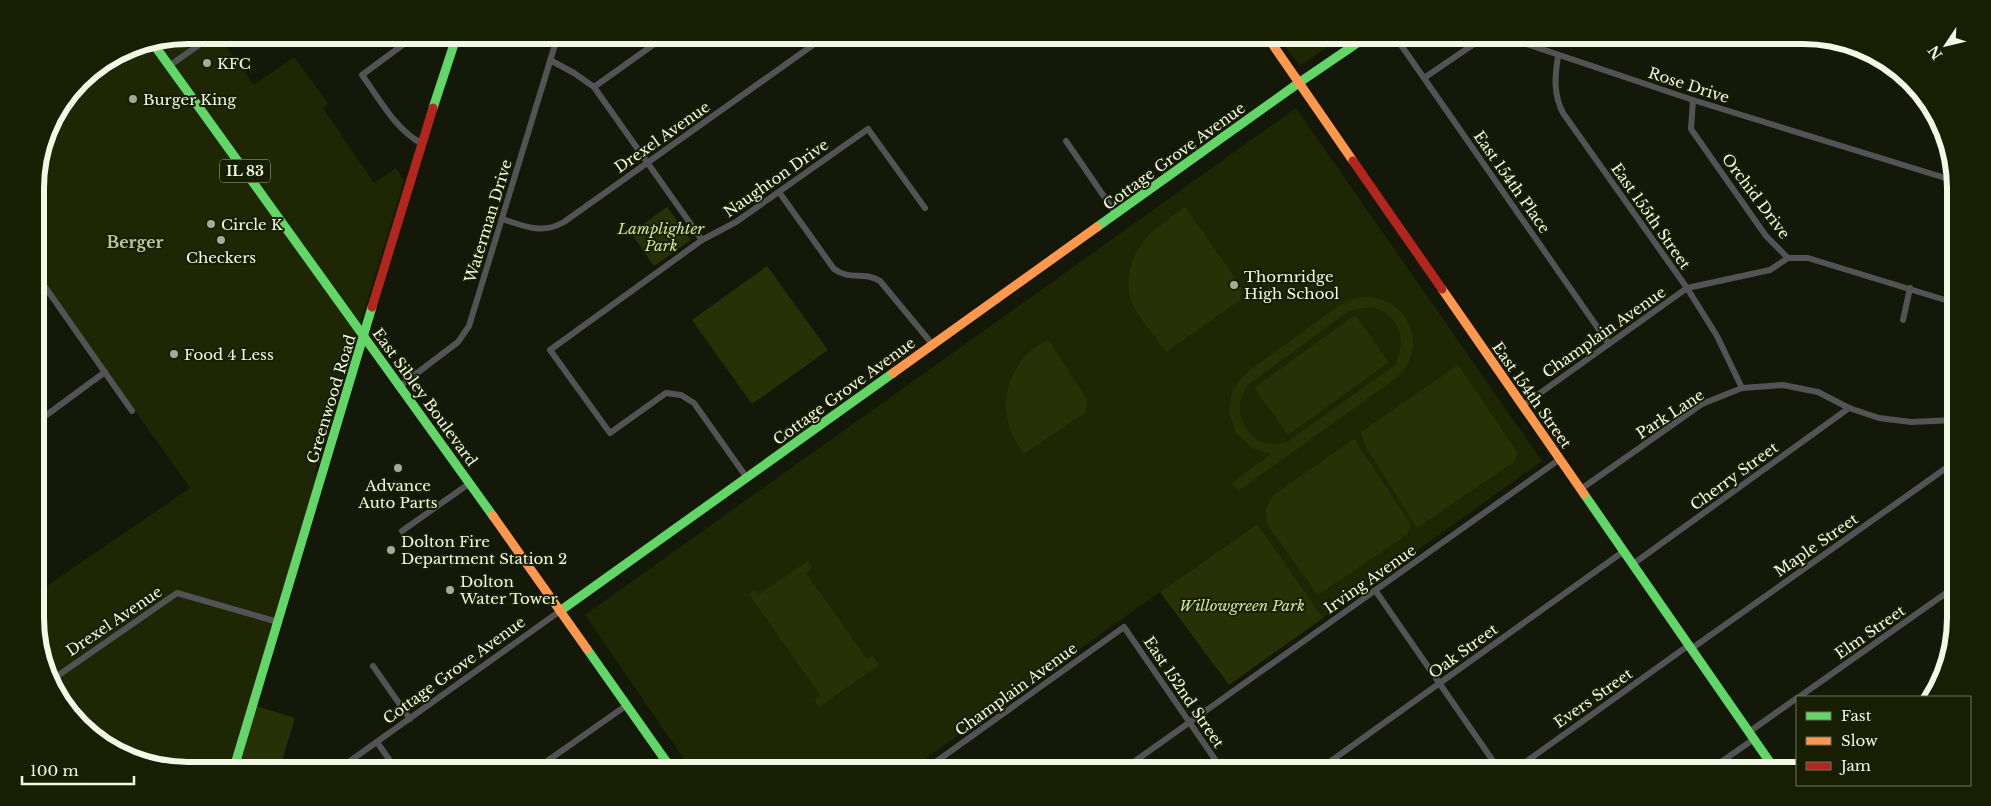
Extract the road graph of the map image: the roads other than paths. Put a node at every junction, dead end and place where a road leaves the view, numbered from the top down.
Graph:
1 (200, 44) edge
2 (404, 44) edge
3 (452, 44) edge
4 (555, 44) edge
5 (654, 44) edge
6 (814, 44) edge
7 (1273, 44) edge
8 (1356, 44) edge
9 (1400, 44) edge
10 (1474, 44) edge
11 (1526, 44) edge
12 (156, 48) edge
13 (1558, 56) junction
14 (550, 60) junction
15 (169, 66) junction
16 (1424, 78) junction
17 (1300, 82) junction
18 (594, 87) junction
19 (1693, 100) junction
20 (1066, 141) dead end
21 (421, 142) junction
22 (646, 163) junction
23 (1947, 178) edge
24 (779, 192) junction
25 (925, 208) dead end
26 (1116, 214) junction
27 (502, 219) junction
28 (702, 240) junction
29 (1788, 258) junction
30 (44, 288) edge
31 (1687, 288) junction
32 (1910, 288) junction
33 (1947, 300) edge
34 (1903, 320) dead end
35 (364, 336) junction
36 (1609, 344) junction
37 (933, 345) junction
38 (105, 372) junction
39 (400, 386) junction
40 (1742, 388) junction
41 (1522, 406) junction
42 (1850, 408) junction
43 (132, 410) dead end
44 (44, 417) edge
45 (1947, 420) edge
46 (1560, 459) junction
47 (1947, 467) edge
48 (747, 478) junction
49 (470, 483) junction
50 (1581, 490) junction
51 (402, 531) dead end
52 (1624, 551) junction
53 (1633, 564) junction
54 (1375, 590) junction
55 (1947, 592) edge
56 (560, 611) junction
57 (278, 622) junction
58 (1124, 627) joint
59 (1690, 647) junction
60 (373, 666) dead end
61 (56, 676) edge
62 (1440, 683) junction
63 (1801, 696) edge
64 (1796, 700) edge
65 (627, 705) junction
66 (410, 719) junction
67 (1189, 722) junction
68 (1751, 735) junction
69 (377, 742) junction
70 (236, 762) edge
71 (349, 762) edge
72 (390, 762) edge
73 (546, 762) edge
74 (667, 762) edge
75 (936, 762) edge
76 (1133, 762) edge
77 (1217, 762) edge
78 (1330, 762) edge
79 (1494, 762) edge
80 (1525, 762) edge
81 (1719, 762) edge
82 (1770, 762) edge

1 - 15 street
2 - 21 street
3 - 21 main road, Greenwood Road
4 - 14 street, Waterman Drive
5 - 18 street
6 - 22 street, Drexel Avenue
7 - 17 main road, East 154th Street
8 - 17 main road, Cottage Grove Avenue
9 - 16 street, East 154th Place
10 - 16 street, Rose Drive
11 - 13 street, Rose Drive
12 - 15 main road, East Sibley Boulevard / IL 83
13 - 19 street, Rose Drive
13 - 31 street, East 155th Street
14 - 18 street
14 - 27 street, Waterman Drive
15 - 35 main road, East Sibley Boulevard / IL 83
16 - 36 street, East 154th Place
17 - 26 main road, Cottage Grove Avenue
17 - 41 main road, East 154th Street
18 - 22 street
19 - 23 street, Rose Drive
19 - 29 street, Orchid Drive
20 - 26 street
21 - 35 main road, Greenwood Road
22 - 27 street, Drexel Avenue
22 - 28 street
24 - 25 street, Naughton Drive
24 - 28 street, Naughton Drive
24 - 37 street
26 - 37 main road, Cottage Grove Avenue
27 - 39 street, Waterman Drive
28 - 48 street, Naughton Drive
29 - 31 street, Champlain Avenue
29 - 32 street, Orchid Drive
30 - 38 street
31 - 36 street, Champlain Avenue
31 - 40 street, East 155th Street
32 - 33 street, Orchid Drive
32 - 34 street
35 - 39 main road, East Sibley Boulevard / IL 83
35 - 57 main road, Greenwood Road
36 - 41 street, Champlain Avenue
37 - 48 main road, Cottage Grove Avenue
38 - 43 street
38 - 44 street
39 - 49 main road, East Sibley Boulevard / IL 83
40 - 42 street, Park Lane
40 - 50 street, Park Lane
41 - 46 main road, East 154th Street
42 - 45 street, Park Lane
42 - 53 street, Cherry Street
46 - 50 main road, East 154th Street
46 - 54 street, Irving Avenue
47 - 59 street, Maple Street
48 - 56 main road, Cottage Grove Avenue
49 - 51 street
49 - 56 main road, East Sibley Boulevard / IL 83
50 - 52 main road, East 154th Street
52 - 53 main road, East 154th Street
52 - 62 street, Oak Street
53 - 59 main road, East 154th Street
54 - 62 street
54 - 67 street, Irving Avenue
55 - 63 street, Elm Street
56 - 65 main road, East Sibley Boulevard / IL 83
56 - 66 street, Cottage Grove Avenue
57 - 61 street, Drexel Avenue
57 - 70 main road, Greenwood Road
58 - 67 street, East 152nd Street
58 - 75 street, Champlain Avenue
59 - 68 main road, East 154th Street
59 - 80 street, Evers Street
60 - 66 street
62 - 78 street, Oak Street
62 - 79 street
64 - 68 street, Elm Street
65 - 73 street
65 - 74 main road, East Sibley Boulevard / IL 83
66 - 69 street, Cottage Grove Avenue
67 - 76 street, Irving Avenue
67 - 77 street, East 152nd Street
68 - 81 street, Elm Street
68 - 82 main road, East 154th Street
69 - 71 street, Cottage Grove Avenue
69 - 72 street

